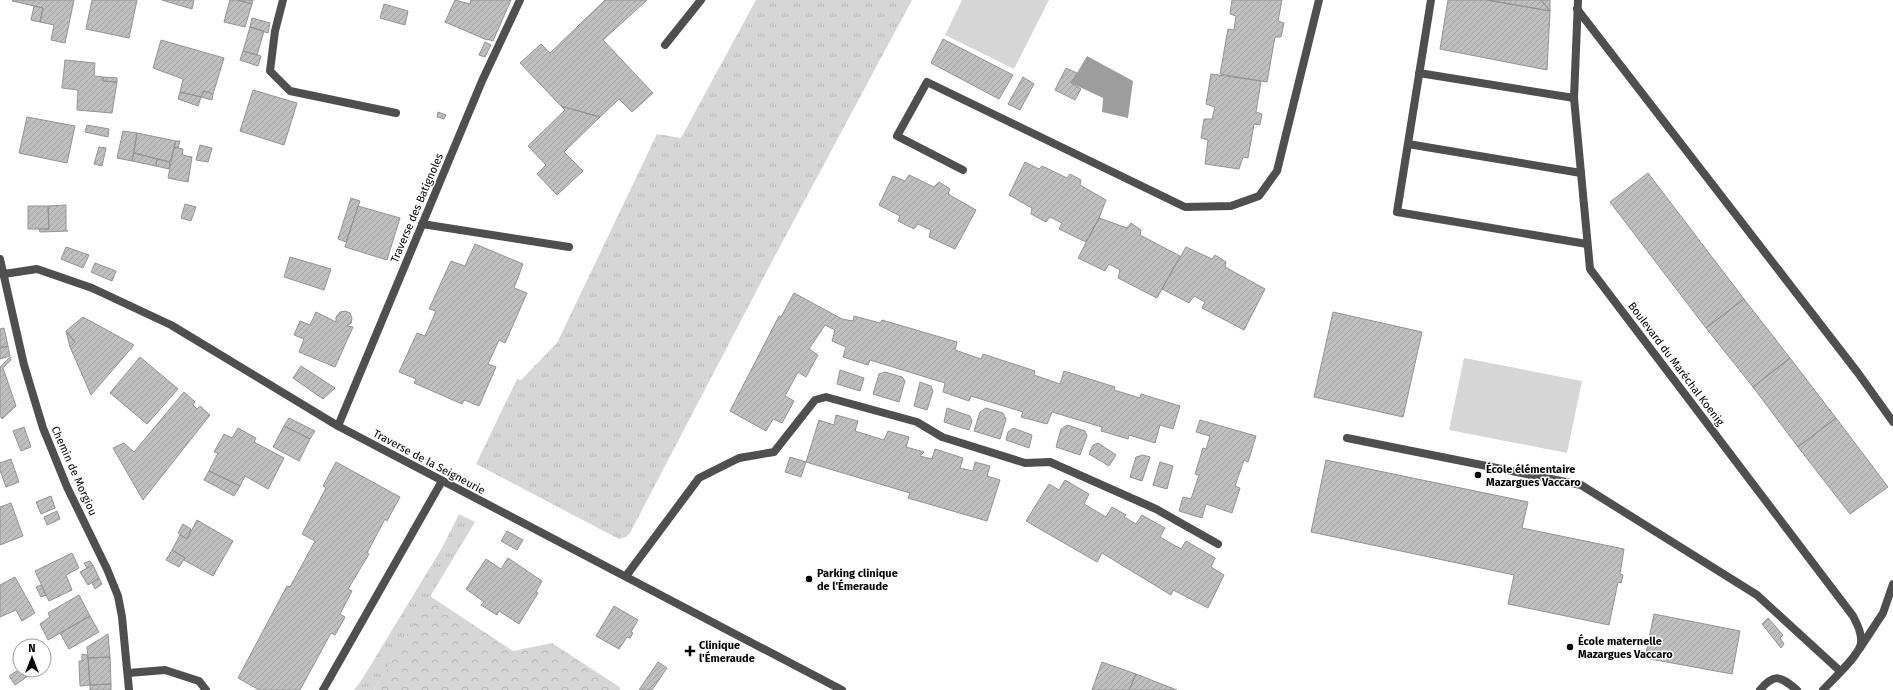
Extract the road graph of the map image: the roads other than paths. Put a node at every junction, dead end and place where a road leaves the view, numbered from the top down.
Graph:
1 (283, 0) edge
2 (520, 0) edge
3 (701, 0) edge
4 (1319, 0) edge
5 (1431, 0) edge
6 (1578, 0) edge
7 (1577, 9) junction
8 (666, 45) dead end
9 (1419, 73) junction
10 (1574, 98) junction
11 (396, 113) dead end
12 (1408, 144) junction
13 (963, 170) dead end
14 (1581, 173) junction
15 (422, 224) junction
16 (1587, 244) junction
17 (569, 247) dead end
18 (0, 259) edge
19 (4, 274) junction
20 (1893, 422) edge
21 (338, 426) junction
22 (1347, 438) dead end
23 (442, 481) junction
24 (1218, 544) dead end
25 (626, 576) junction
26 (1893, 584) edge
27 (1858, 652) junction
28 (1840, 671) junction
29 (128, 674) junction
30 (129, 690) edge
31 (206, 690) edge
32 (323, 690) edge
33 (842, 690) edge
34 (1760, 690) edge
35 (1797, 690) edge
36 (1823, 690) edge

1 - 11 street
2 - 15 street, Traverse des Batignoles
3 - 8 street
4 - 13 street
5 - 9 street
6 - 7 street, Boulevard du Maréchal Koenig
7 - 10 street, Boulevard du Maréchal Koenig
7 - 20 street
9 - 10 street
9 - 12 street
10 - 14 street, Boulevard du Maréchal Koenig
12 - 14 street
12 - 16 street
14 - 16 street, Boulevard du Maréchal Koenig
15 - 17 street
15 - 21 street, Traverse des Batignoles
16 - 27 street, Boulevard du Maréchal Koenig
18 - 19 street, Chemin de Morgiou
19 - 21 street, Traverse de la Seigneurie
19 - 29 street, Chemin de Morgiou
21 - 23 street, Traverse de la Seigneurie
22 - 28 street
23 - 25 street, Traverse de la Seigneurie
23 - 32 street
24 - 25 street
25 - 33 street, Traverse de la Seigneurie
26 - 27 street
27 - 28 street
28 - 36 street
29 - 30 street, Chemin de Morgiou
29 - 31 street
34 - 35 street

